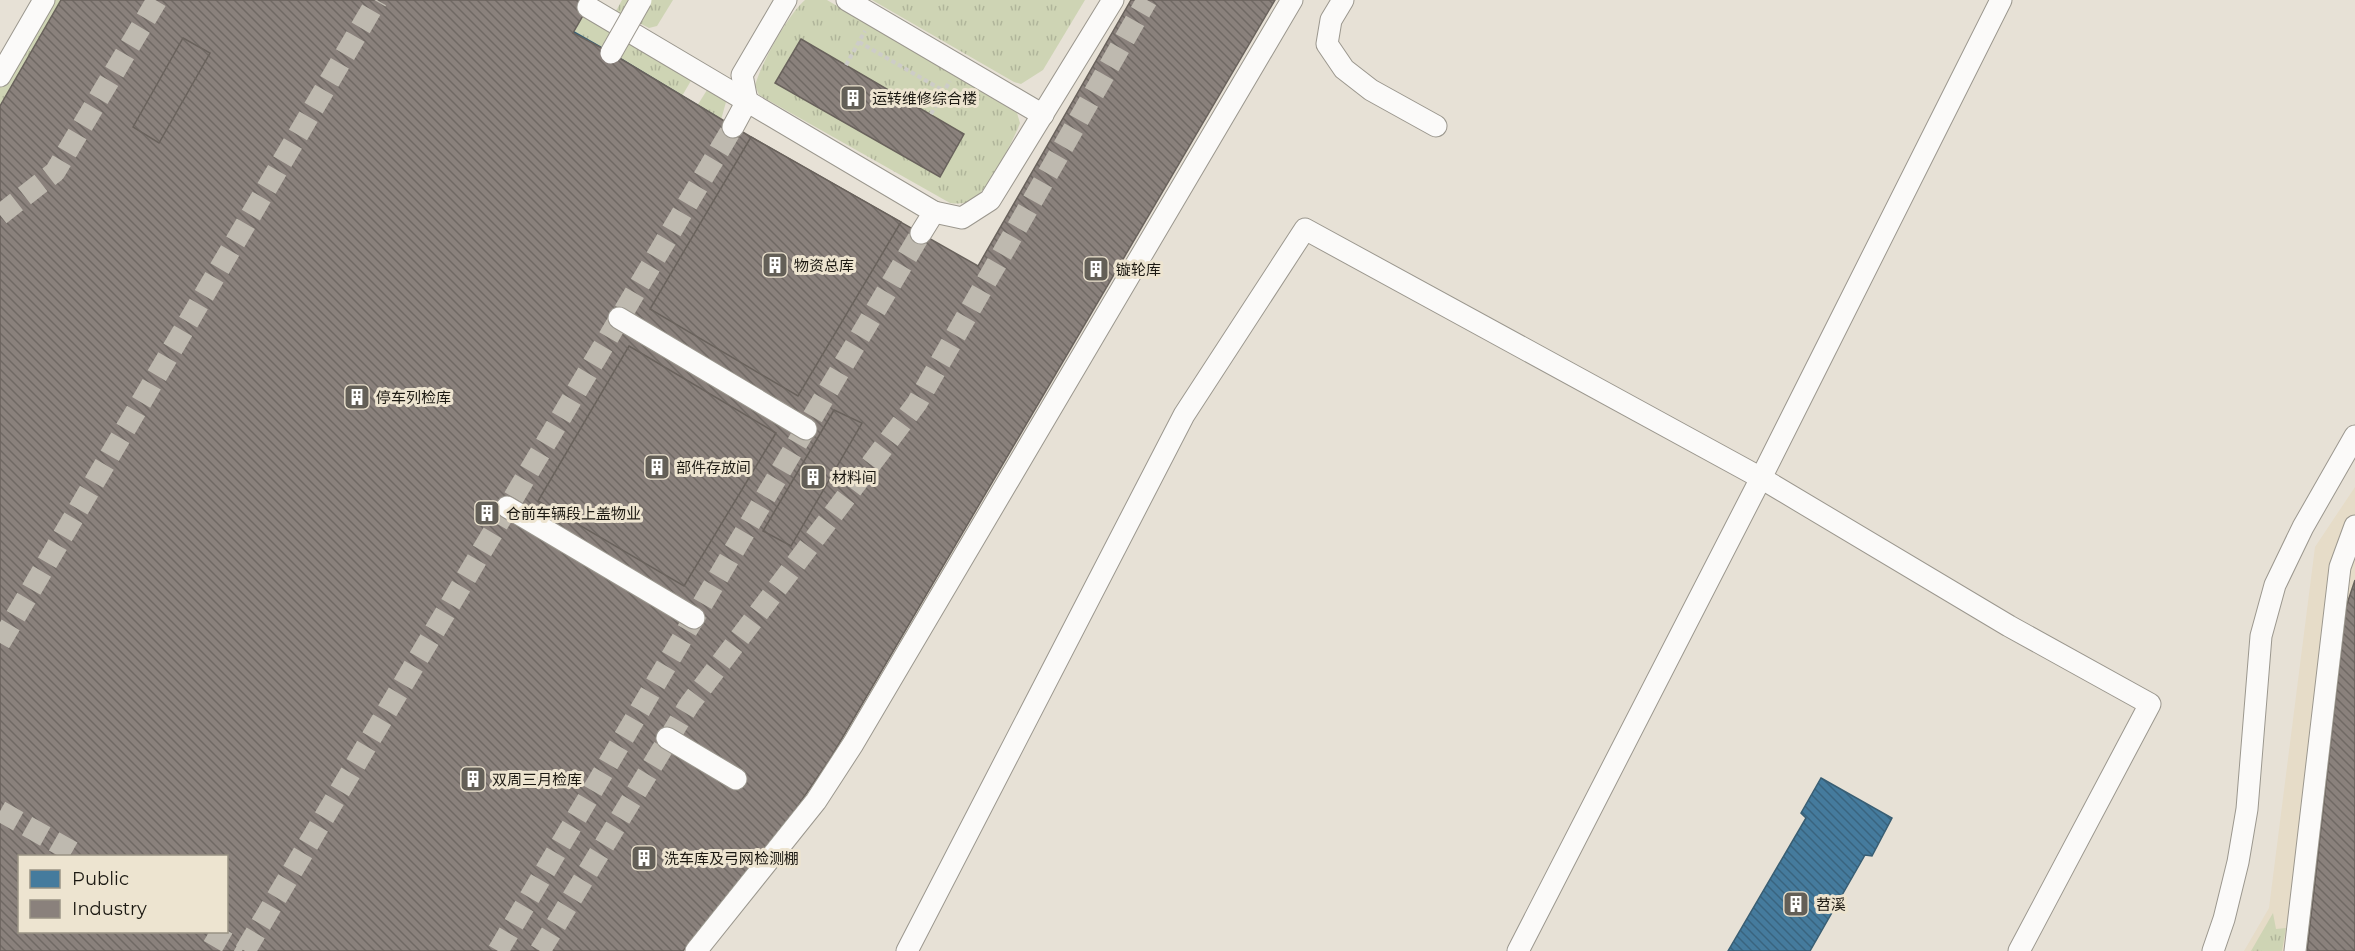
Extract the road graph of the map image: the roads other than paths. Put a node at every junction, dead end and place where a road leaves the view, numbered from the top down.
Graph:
1 (44, 0) edge
2 (641, 0) edge
3 (786, 0) edge
4 (847, 0) edge
5 (1113, 0) edge
6 (1292, 0) edge
7 (1343, 0) edge
8 (2001, 0) edge
9 (598, 7) edge
10 (610, 53) dead end
11 (0, 76) edge
12 (747, 101) junction
13 (1043, 115) junction
14 (1436, 126) dead end
15 (733, 127) tunnel mouth
16 (934, 212) junction
17 (921, 233) tunnel mouth
18 (619, 318) dead end
19 (806, 429) dead end
20 (2355, 436) edge
21 (1761, 477) junction
22 (507, 507) dead end
23 (2355, 526) edge
24 (694, 618) dead end
25 (667, 738) dead end
26 (736, 779) dead end
27 (696, 951) edge
28 (907, 951) edge
29 (1518, 951) edge
30 (2019, 951) edge
31 (2213, 951) edge
32 (2295, 951) edge

1 - 11 street
2 - 10 street, bridge
3 - 12 street
4 - 13 street
5 - 13 street
6 - 27 street
7 - 14 street
8 - 21 street
9 - 12 street
12 - 15 street
12 - 16 street
13 - 16 street
16 - 17 street
18 - 19 street
20 - 31 street
21 - 28 street
21 - 29 street
21 - 30 street
22 - 24 street
23 - 32 street
25 - 26 street

